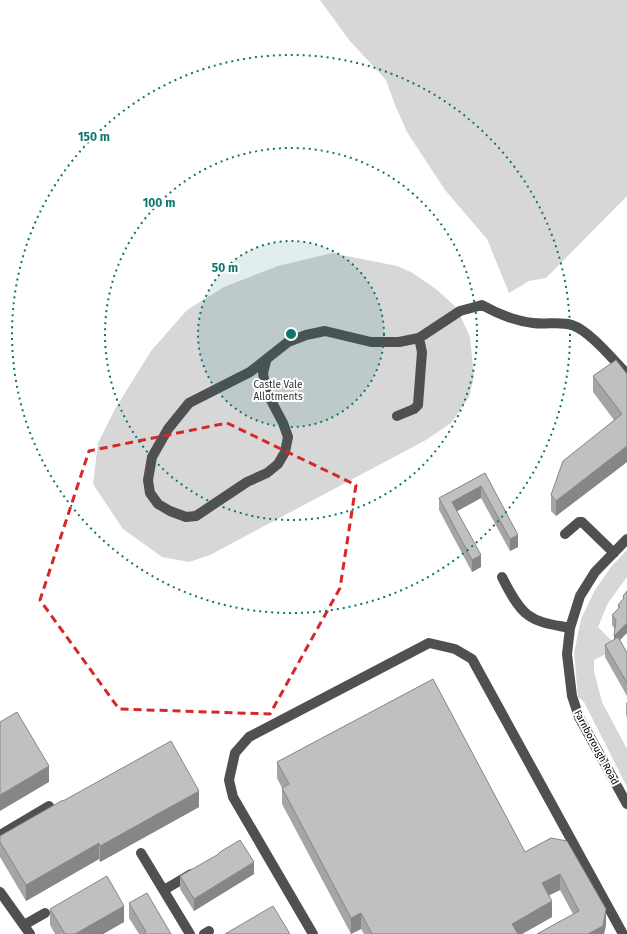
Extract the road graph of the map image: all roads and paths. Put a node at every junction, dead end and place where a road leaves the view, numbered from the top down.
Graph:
1 (419, 338) junction
2 (266, 361) junction
3 (627, 374) edge
4 (397, 416) dead end
5 (564, 534) dead end
6 (627, 539) edge
7 (614, 553) junction
8 (502, 577) dead end
9 (570, 628) junction
10 (627, 804) edge
11 (49, 806) edge
12 (0, 835) edge
13 (141, 853) dead end
14 (200, 870) edge
15 (164, 890) junction
16 (0, 892) edge
17 (45, 913) dead end
18 (24, 925) junction
19 (30, 934) edge
20 (190, 934) edge
21 (312, 934) edge
22 (622, 934) edge

1 - 2 street
1 - 3 street
1 - 4 street
2 - 2 street
5 - 7 street
6 - 7 street, Farnborough Road
7 - 9 street, Farnborough Road
8 - 9 street
9 - 10 street, Farnborough Road
11 - 12 street
13 - 15 street
14 - 15 street
15 - 20 street
16 - 18 street
17 - 18 street
18 - 19 street
21 - 22 street

